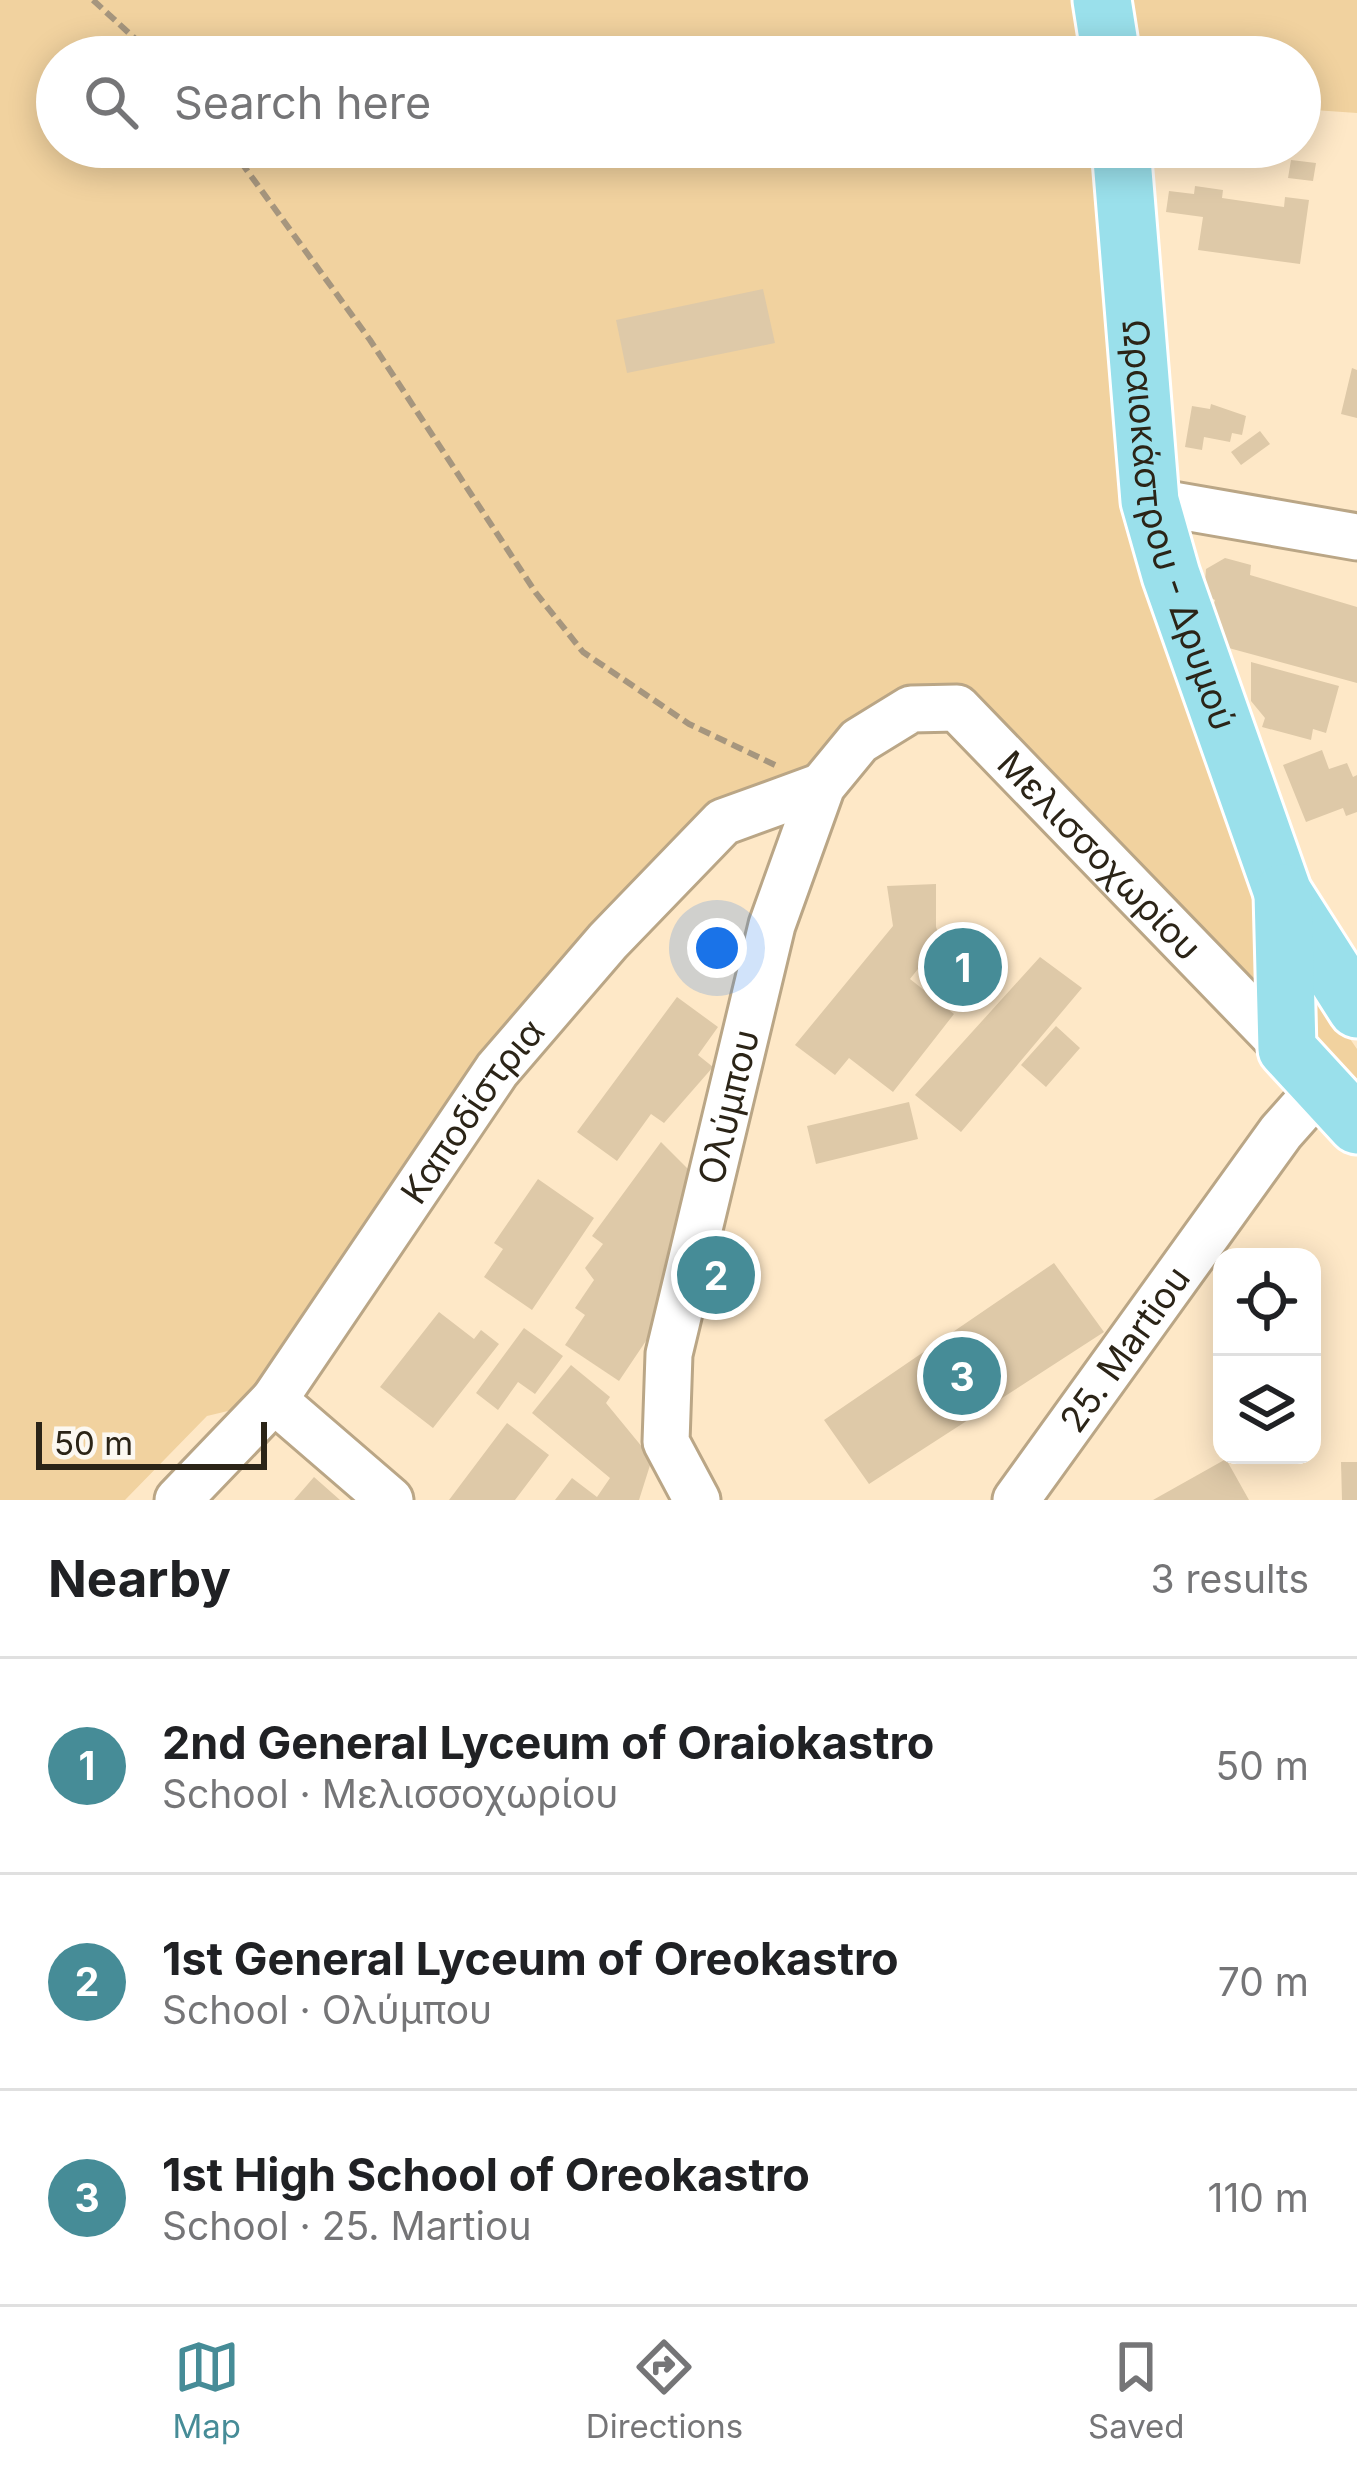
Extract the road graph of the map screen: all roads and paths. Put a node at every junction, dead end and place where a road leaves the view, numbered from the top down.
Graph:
1 (94, 0) edge
2 (1102, 0) edge
3 (132, 36) edge
4 (1108, 36) edge
5 (245, 168) edge
6 (1123, 168) edge
7 (1150, 500) junction
8 (1357, 537) edge
9 (822, 787) junction
10 (1283, 893) junction
11 (1357, 1009) edge
12 (1321, 1087) edge
13 (274, 1400) junction
14 (178, 1500) edge
15 (390, 1500) edge
16 (697, 1500) edge
17 (1016, 1500) edge

1 - 3 path
2 - 4 main road
5 - 9 path
6 - 7 main road, Ωραιοκάστρου - Δρυμού
7 - 8 street
7 - 10 main road, Ωραιοκάστρου - Δρυμού
9 - 12 street, Μελισσοχωρίου
9 - 13 street, Καποδίστρια
9 - 16 street, Ολύμπου
10 - 11 main road
10 - 12 main road
12 - 17 street, 25. Martiou
13 - 14 street, Καποδίστρια
13 - 15 street

